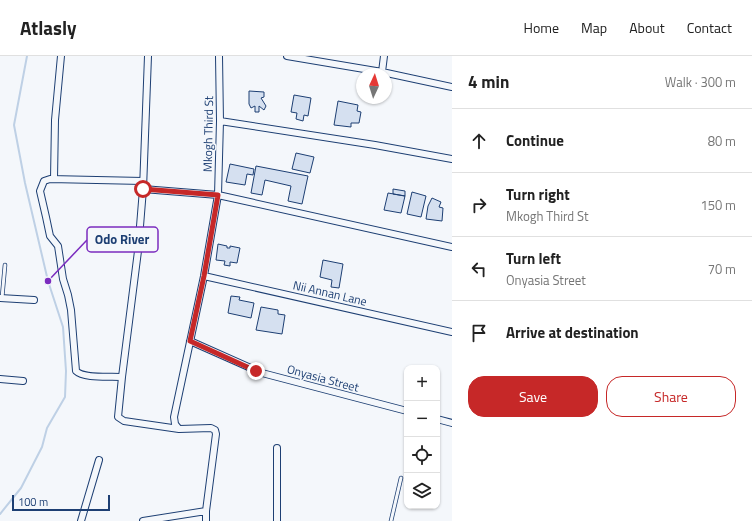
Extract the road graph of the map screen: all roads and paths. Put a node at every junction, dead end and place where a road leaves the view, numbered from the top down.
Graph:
1 (61, 56) edge
2 (148, 56) edge
3 (219, 56) edge
4 (286, 56) edge
5 (384, 56) edge
6 (358, 68) edge
7 (382, 68) edge
8 (392, 74) edge
9 (452, 87) edge
10 (220, 121) junction
11 (452, 159) edge
12 (54, 179) junction
13 (143, 181) junction
14 (143, 189) junction
15 (218, 195) junction
16 (452, 248) edge
17 (5, 265) dead end
18 (204, 276) junction
19 (1, 298) edge
20 (34, 300) dead end
21 (452, 332) edge
22 (190, 341) junction
23 (122, 377) junction
24 (0, 379) edge
25 (23, 381) dead end
26 (404, 410) edge
27 (440, 420) edge
28 (452, 423) edge
29 (177, 426) junction
30 (277, 448) dead end
31 (99, 460) dead end
32 (401, 478) dead end
33 (206, 511) junction
34 (81, 521) edge
35 (143, 521) edge
36 (206, 521) edge
37 (277, 521) edge
38 (390, 521) edge

1 - 12 street
2 - 13 street
3 - 10 street, Mkogh Third St
4 - 6 street
5 - 7 street
8 - 9 street
10 - 11 street
10 - 15 street, Mkogh Third St
12 - 13 street
12 - 23 street
13 - 14 street
14 - 15 street
14 - 23 street
15 - 16 street
15 - 18 street, Mkogh Third St
17 - 19 lane
18 - 21 street, Nii Annan Lane
18 - 22 street, Mkogh Third St
19 - 20 street
22 - 26 street, Onyasia Street
22 - 29 street, Mkogh Third St
23 - 29 street
24 - 25 street
27 - 28 street
29 - 33 street
30 - 37 street
31 - 34 street
32 - 38 lane
33 - 35 street
33 - 36 street

